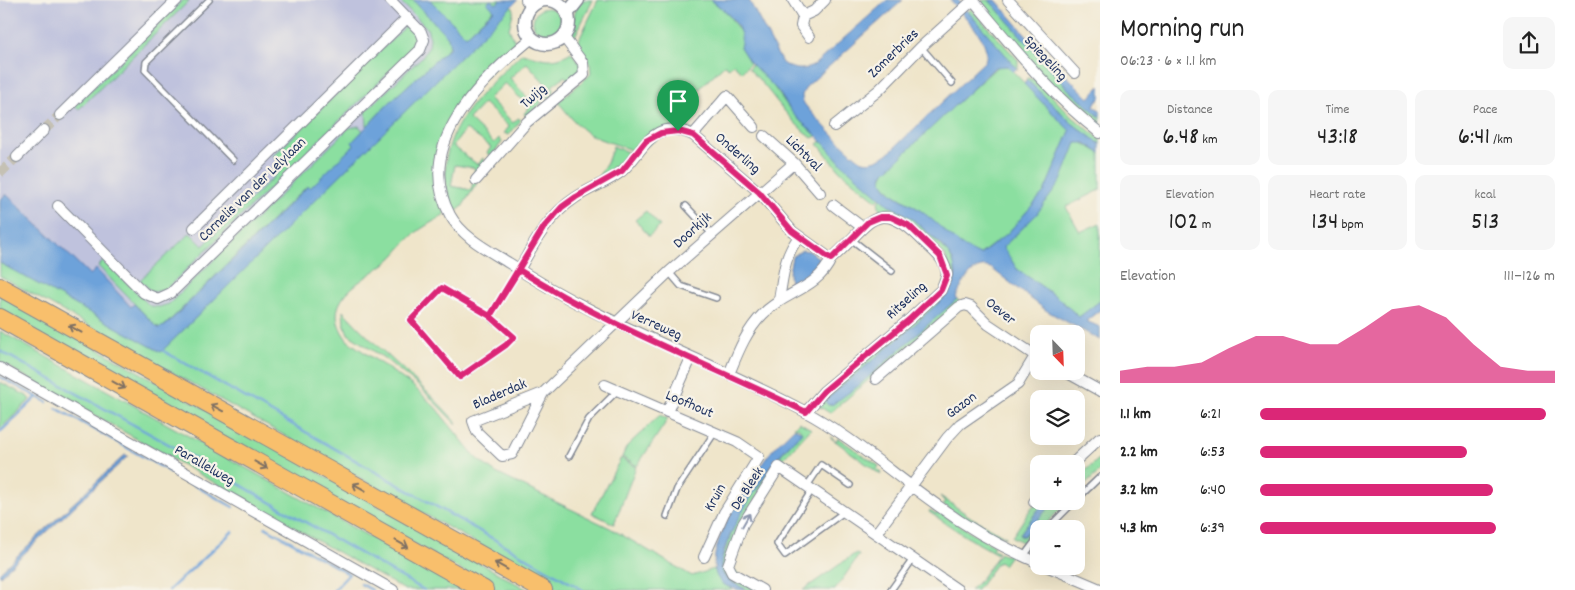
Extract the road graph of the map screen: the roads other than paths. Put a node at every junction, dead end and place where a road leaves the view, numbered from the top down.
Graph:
1 (177, 0) edge
2 (209, 0) edge
3 (390, 0) edge
4 (578, 0) edge
5 (793, 0) edge
6 (825, 0) edge
7 (1008, 0) edge
8 (561, 2) edge
9 (529, 3) edge
10 (968, 4) edge
11 (567, 14) junction
12 (803, 16) junction
13 (407, 18) junction
14 (563, 36) junction
15 (809, 37) dead end
16 (532, 38) junction
17 (921, 47) junction
18 (1075, 73) dead end
19 (952, 83) dead end
20 (60, 115) tunnel mouth
21 (834, 126) dead end
22 (754, 127) dead end
23 (44, 130) tunnel mouth
24 (1100, 133) edge
25 (693, 135) junction
26 (764, 136) dead end
27 (17, 157) tunnel mouth
28 (233, 160) dead end
29 (794, 163) junction
30 (476, 180) dead end
31 (759, 192) junction
32 (820, 193) dead end
33 (833, 205) dead end
34 (58, 206) dead end
35 (686, 206) dead end
36 (862, 227) junction
37 (194, 228) dead end
38 (712, 234) junction
39 (799, 237) junction
40 (850, 238) junction
41 (831, 259) junction
42 (519, 270) junction
43 (892, 271) dead end
44 (669, 272) junction
45 (0, 287) edge
46 (716, 298) dead end
47 (779, 300) junction
48 (490, 316) junction
49 (0, 318) edge
50 (616, 324) junction
51 (1030, 352) edge
52 (691, 358) junction
53 (1030, 367) edge
54 (0, 368) edge
55 (728, 374) junction
56 (876, 379) dead end
57 (1080, 380) edge
58 (605, 385) dead end
59 (618, 391) junction
60 (1100, 391) edge
61 (543, 393) junction
62 (667, 412) junction
63 (806, 412) junction
64 (715, 432) junction
65 (1100, 438) edge
66 (1082, 455) edge
67 (569, 456) dead end
68 (759, 457) joint
69 (1100, 477) edge
70 (850, 485) dead end
71 (912, 486) junction
72 (810, 488) junction
73 (1085, 492) edge
74 (1066, 510) edge
75 (845, 512) junction
76 (667, 516) dead end
77 (1056, 520) edge
78 (877, 532) junction
79 (1030, 549) edge
80 (704, 557) dead end
81 (1024, 557) junction
82 (913, 559) junction
83 (1030, 559) edge
84 (1067, 575) edge
85 (1100, 589) edge
86 (393, 590) edge
87 (484, 590) edge
88 (543, 590) edge
89 (762, 590) edge
90 (891, 590) edge
91 (958, 590) edge

1 - 20 street
2 - 28 lane
3 - 13 street, Cornelis van der Lelylaan
4 - 11 street
5 - 12 street
6 - 12 street
7 - 18 street
8 - 9 street
8 - 11 street
9 - 16 street
10 - 17 street, Zomerbries
10 - 24 street, Spiegeling
11 - 14 street
12 - 15 street
13 - 34 street, Cornelis van der Lelylaan
13 - 37 street
14 - 16 street
14 - 30 street, Twijg
16 - 42 street, Verreweg
17 - 19 lane
17 - 21 street, Zomerbries
22 - 25 street
23 - 27 street
25 - 31 street, Onderling
25 - 42 street, Onderling
26 - 29 street, Lichtval
29 - 31 street, Doorkijk
29 - 32 street, Lichtval
31 - 38 street, Doorkijk
31 - 39 street, Onderling
33 - 36 street
35 - 38 lane
36 - 40 street, Ritseling
36 - 63 street, Ritseling
38 - 44 street, Doorkijk
39 - 41 street, Onderling
39 - 47 street
40 - 41 street, Ritseling
40 - 43 lane
41 - 47 street
42 - 48 lane
42 - 50 street, Verreweg
44 - 46 lane
44 - 50 street, Doorkijk
88 -> 45 highway
47 - 55 street
48 - 48 lane
49 -> 87 highway
50 - 52 street, Verreweg
50 - 61 street, Bladerdak
51 - 56 street, Oever
52 - 55 street, Verreweg
52 - 62 street
53 - 71 street, Gazon
54 - 86 street, Parallelweg
55 - 63 street, Verreweg
57 - 60 street
58 - 59 street, Loofhout
59 - 62 street, Loofhout
59 - 67 lane
61 - 61 street, Bladerdak
62 - 64 street, Loofhout
63 - 71 street, Verreweg
64 - 68 street, Loofhout
64 - 76 lane
65 - 66 street
68 - 80 street, Kruin
69 - 73 lane
70 - 72 lane
71 - 78 street
71 - 81 street, Verreweg
72 - 75 street, De Bleek
72 - 75 lane
89 -> 72 street, De Bleek
74 - 77 lane
75 - 78 street, De Bleek
78 - 82 street, De Bleek
79 - 81 lane
81 - 83 street, Verreweg
82 - 90 lane
82 - 91 street, De Bleek
84 - 85 street

